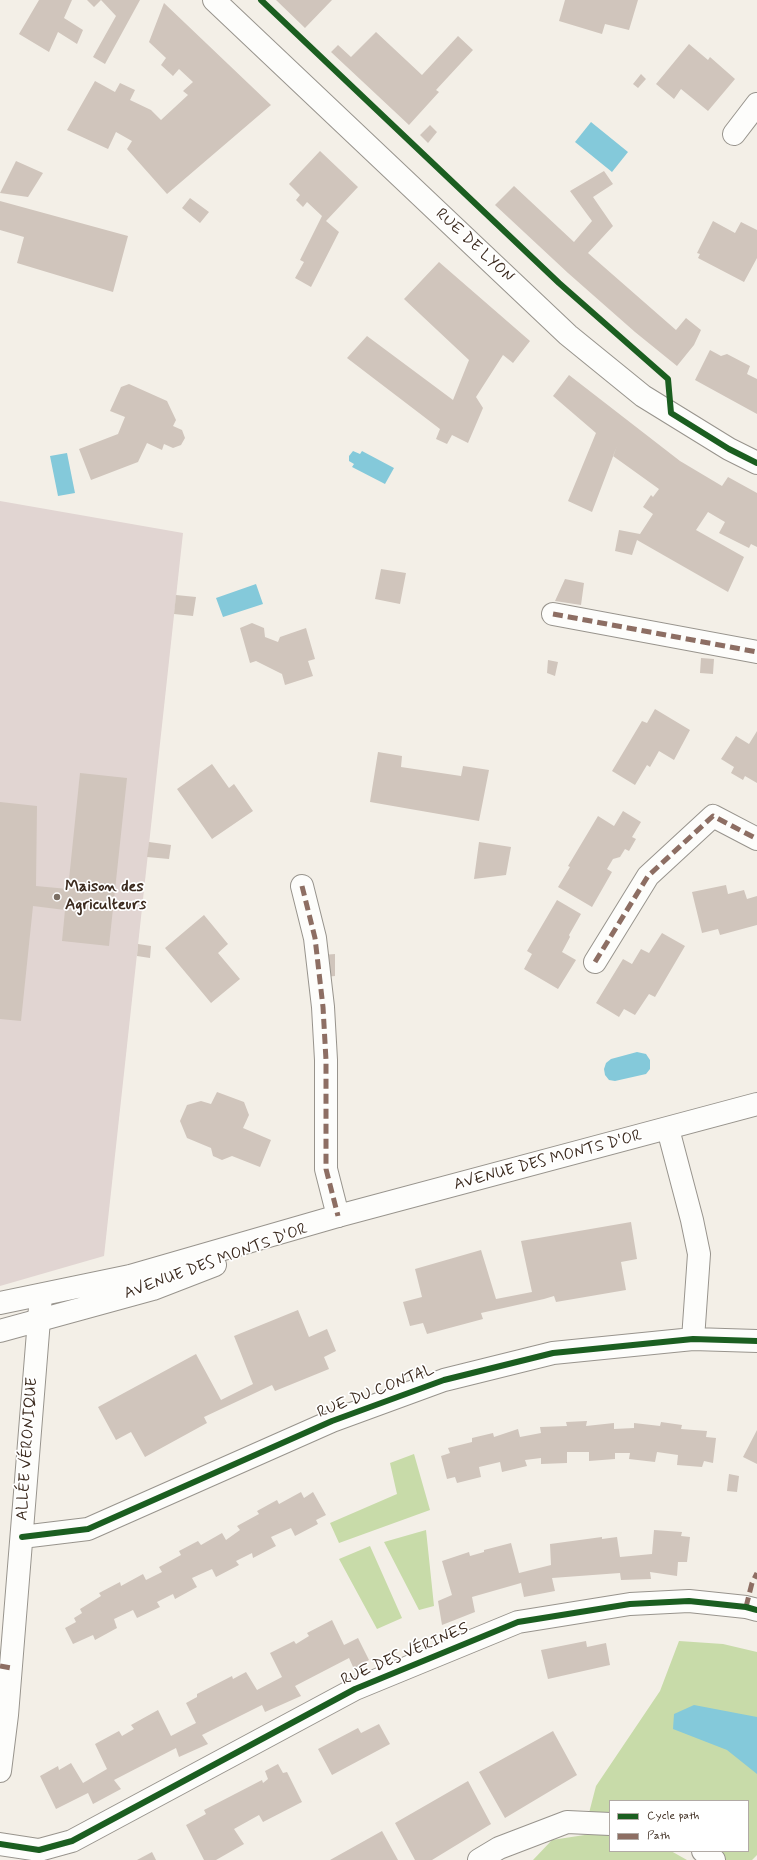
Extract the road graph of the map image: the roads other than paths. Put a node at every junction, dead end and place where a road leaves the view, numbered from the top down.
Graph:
1 (214, 0) edge
2 (757, 104) edge
3 (734, 134) dead end
4 (757, 463) edge
5 (553, 614) dead end
6 (757, 652) edge
7 (757, 839) edge
8 (302, 886) dead end
9 (595, 962) dead end
10 (757, 1104) edge
11 (668, 1129) junction
12 (338, 1216) junction
13 (41, 1294) junction
14 (0, 1303) edge
15 (38, 1320) junction
16 (0, 1330) edge
17 (694, 1339) junction
18 (757, 1341) edge
19 (22, 1537) junction
20 (757, 1610) edge
21 (6, 1667) edge
22 (0, 1771) edge
23 (609, 1824) edge
24 (0, 1844) edge
25 (704, 1852) edge
26 (478, 1860) edge
27 (714, 1860) edge

1 - 4 street, RUE DE LYON
2 - 3 street
5 - 6 street
7 - 9 street
8 - 12 street
10 - 11 street, AVENUE DES MONTS D'OR
11 - 12 street, AVENUE DES MONTS D'OR
11 - 17 street
12 - 13 street, AVENUE DES MONTS D'OR
12 - 15 street, AVENUE DES MONTS D'OR
13 - 14 street, AVENUE DES MONTS D'OR
13 - 15 street, ALLÉE VÉRONIQUE
15 - 16 street, AVENUE DES MONTS D'OR
15 - 19 street, ALLÉE VÉRONIQUE
17 - 18 street, RUE DU CONTAL
17 - 19 street, RUE DU CONTAL
19 - 21 street, ALLÉE VÉRONIQUE
20 - 24 street, RUE DES VÉRINES
21 - 22 street, ALLÉE VÉRONIQUE
23 - 26 street
25 - 27 street

